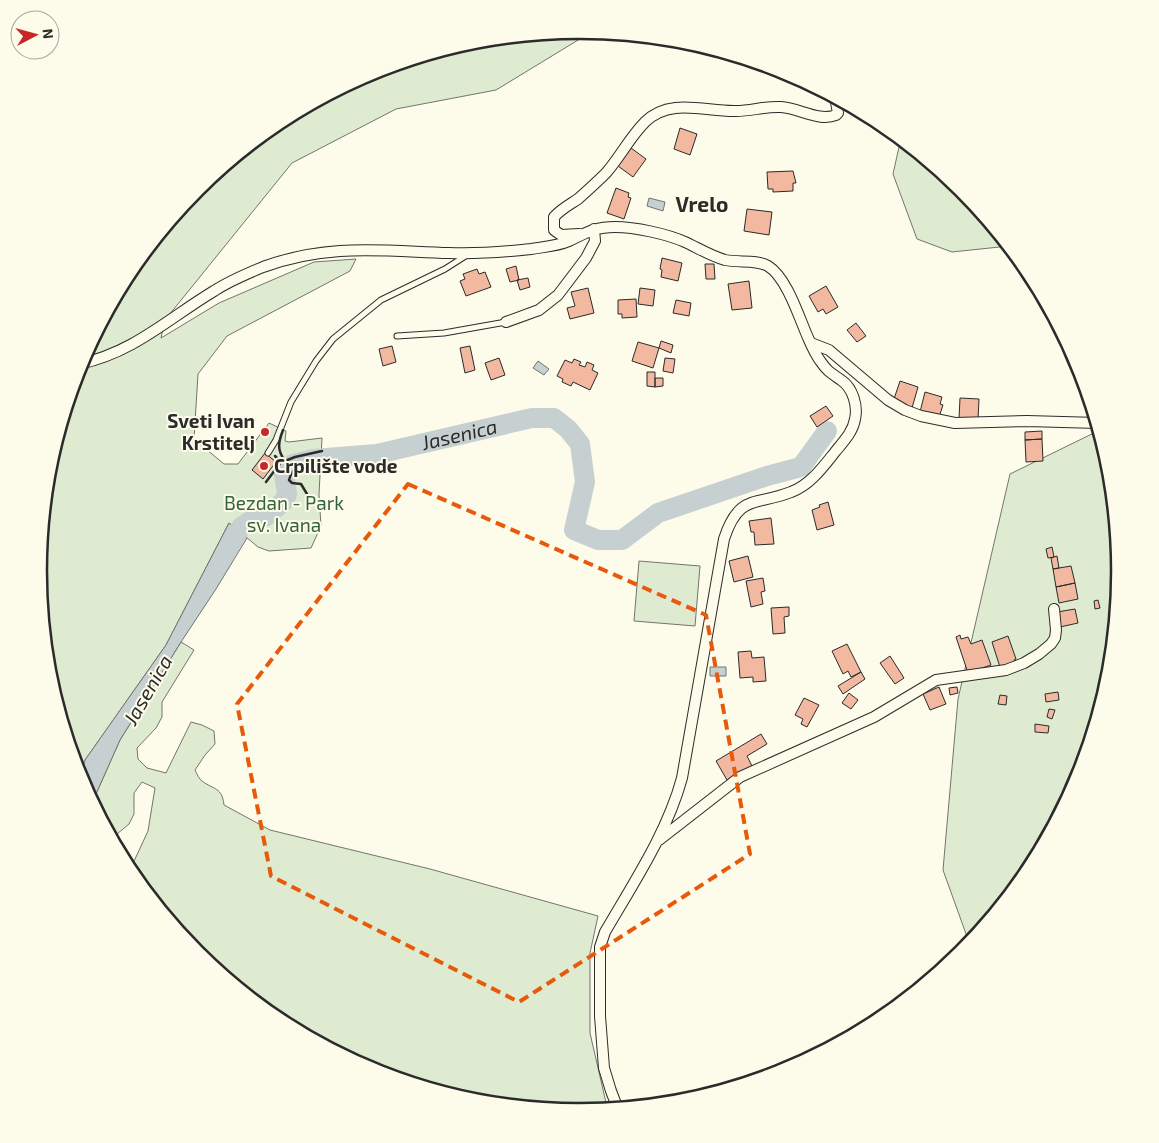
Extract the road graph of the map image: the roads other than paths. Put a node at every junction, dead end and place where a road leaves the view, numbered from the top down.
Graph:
1 (837, 105) edge
2 (594, 229) junction
3 (580, 234) junction
4 (471, 253) junction
5 (506, 322) joint
6 (397, 336) dead end
7 (811, 343) junction
8 (90, 361) edge
9 (1091, 423) edge
10 (268, 453) dead end
11 (1054, 609) dead end
12 (655, 843) junction
13 (615, 1103) edge

1 - 3 street
2 - 3 street
2 - 5 street
2 - 7 street
3 - 4 street
4 - 8 street
4 - 10 lane
5 - 6 lane
7 - 9 street
7 - 12 street
11 - 12 street
12 - 13 street

